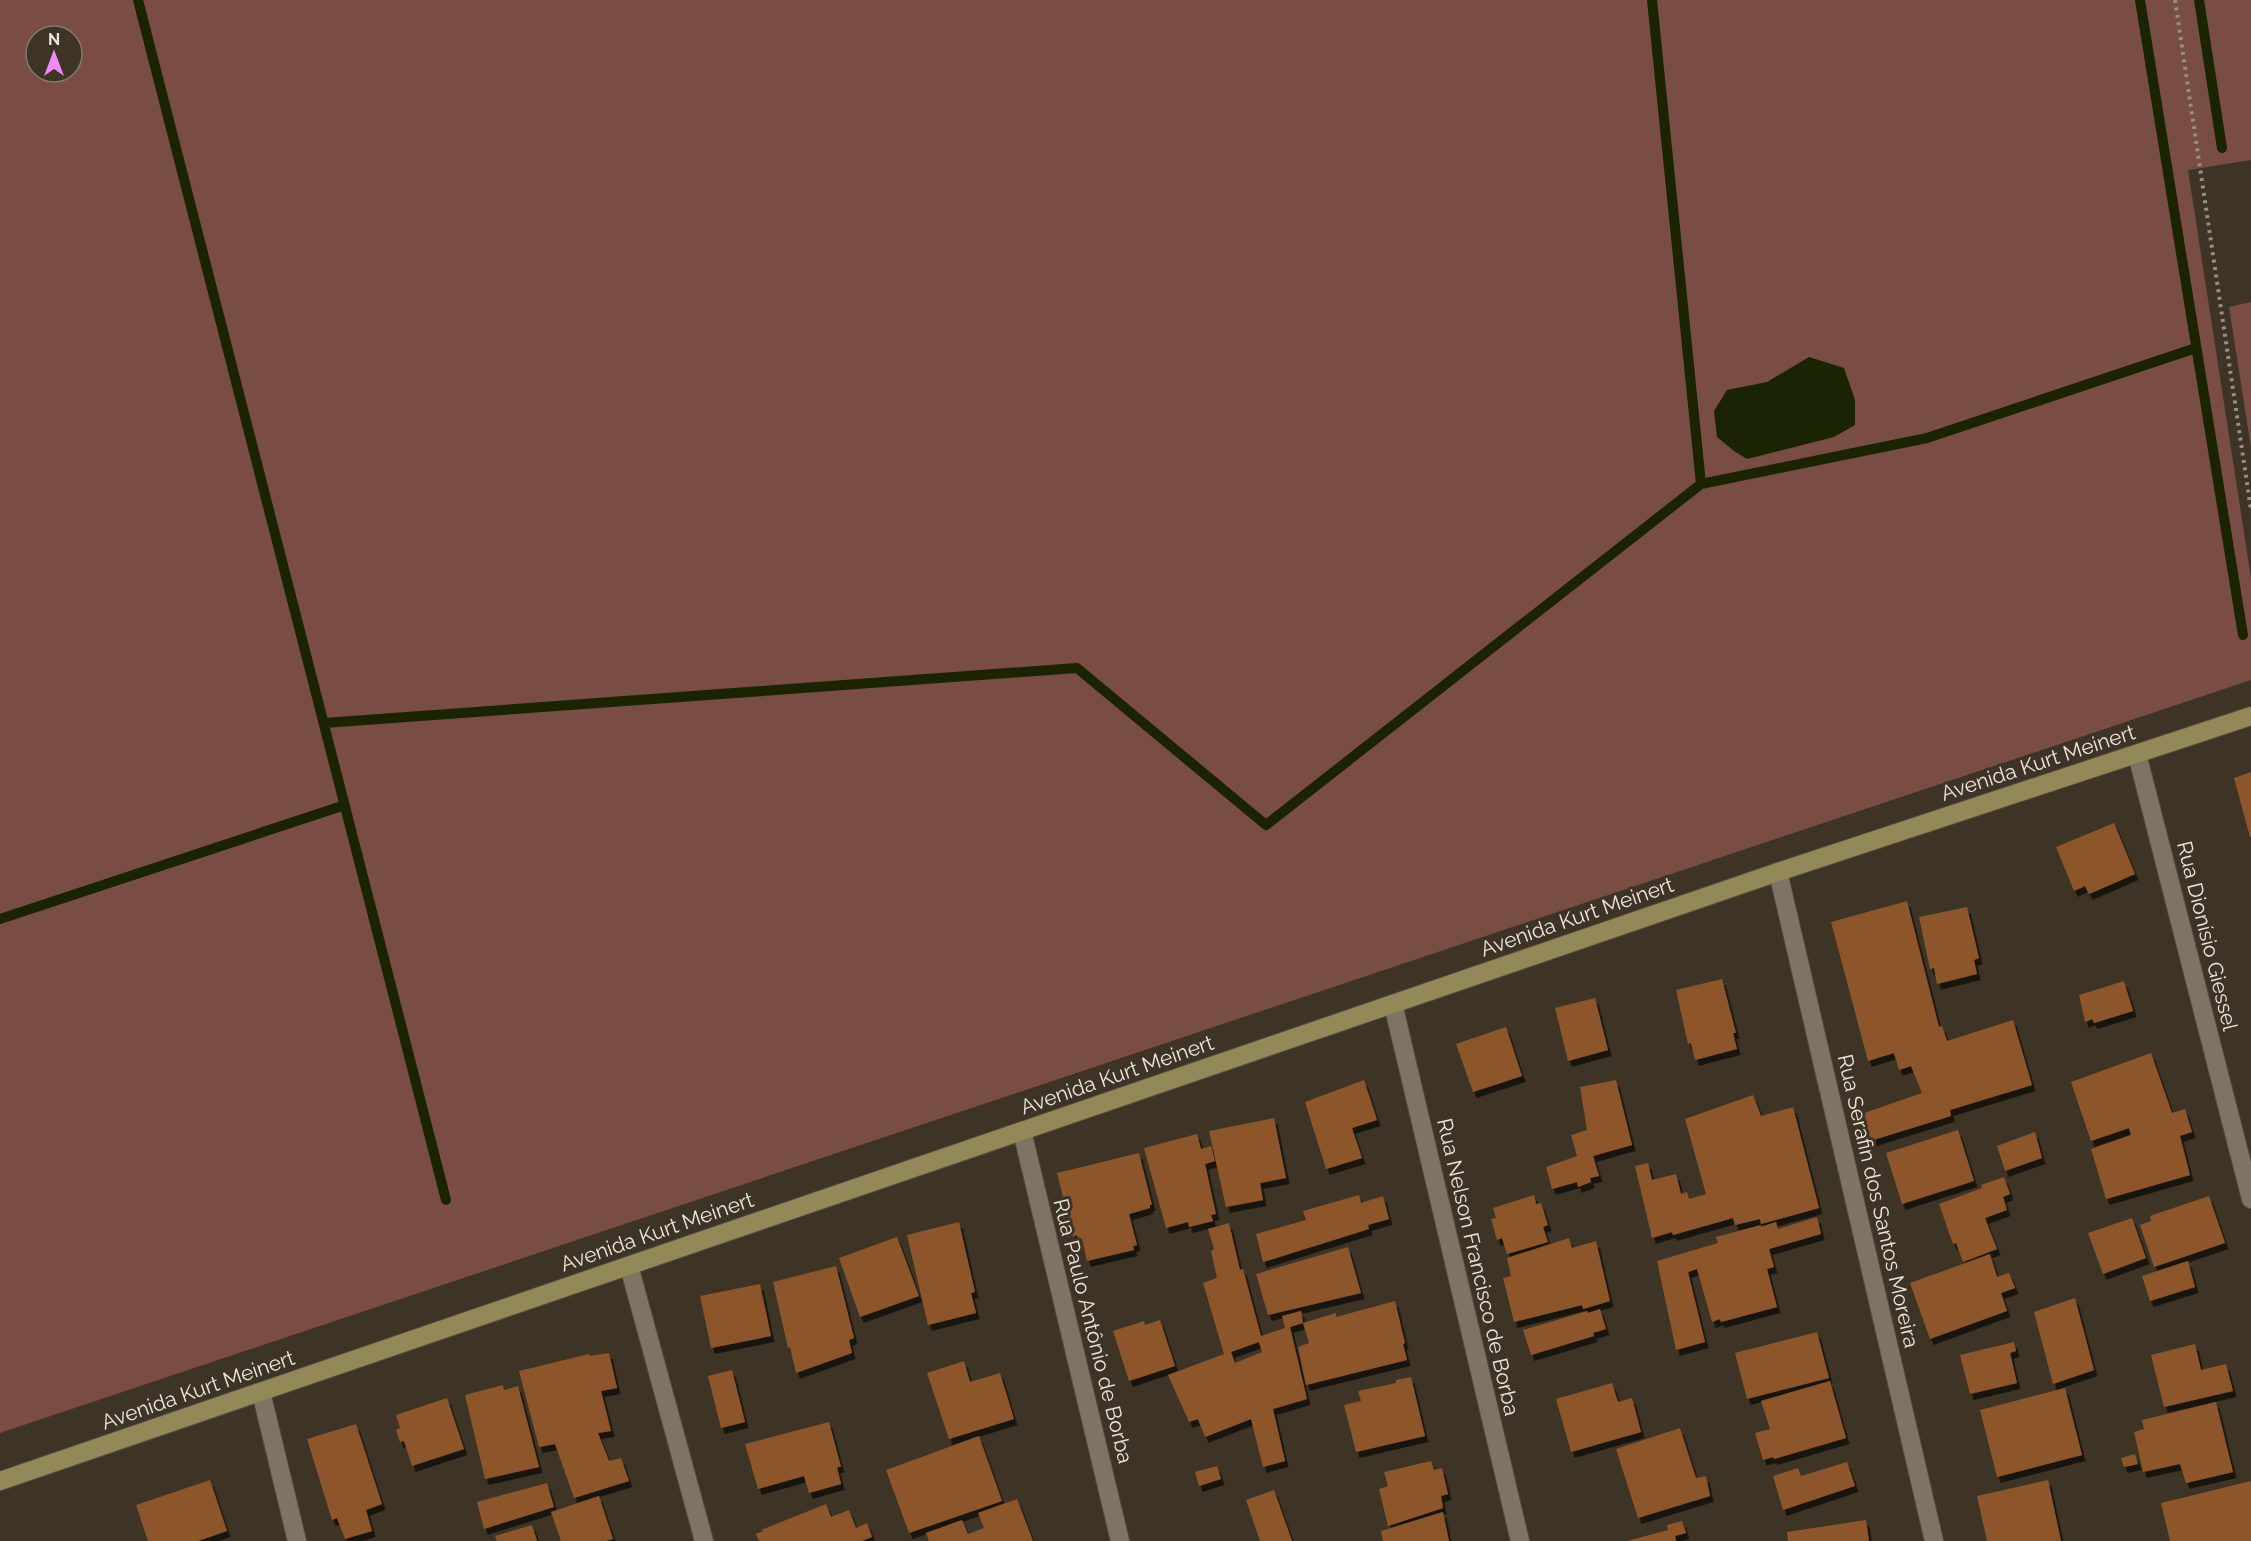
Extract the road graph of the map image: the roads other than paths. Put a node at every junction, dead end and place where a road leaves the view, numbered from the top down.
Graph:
1 (2251, 716) edge
2 (2137, 754) junction
3 (1778, 872) junction
4 (1393, 1004) junction
5 (1022, 1131) junction
6 (2251, 1199) edge
7 (629, 1266) junction
8 (261, 1392) junction
9 (0, 1481) edge
10 (297, 1541) edge
11 (704, 1541) edge
12 (1120, 1541) edge
13 (1520, 1541) edge
14 (1934, 1541) edge

1 - 2 main road, Avenida Kurt Meinert
2 - 3 main road, Avenida Kurt Meinert
2 - 6 street, Rua Dionísio Giessel
3 - 4 main road, Avenida Kurt Meinert
3 - 14 street, Rua Serafin dos Santos Moreira
4 - 5 main road, Avenida Kurt Meinert
4 - 13 street, Rua Nelson Francisco de Borba
5 - 7 main road, Avenida Kurt Meinert
5 - 12 street, Rua Paulo Antônio de Borba
7 - 8 main road, Avenida Kurt Meinert
7 - 11 street
8 - 9 main road, Avenida Kurt Meinert
8 - 10 street

